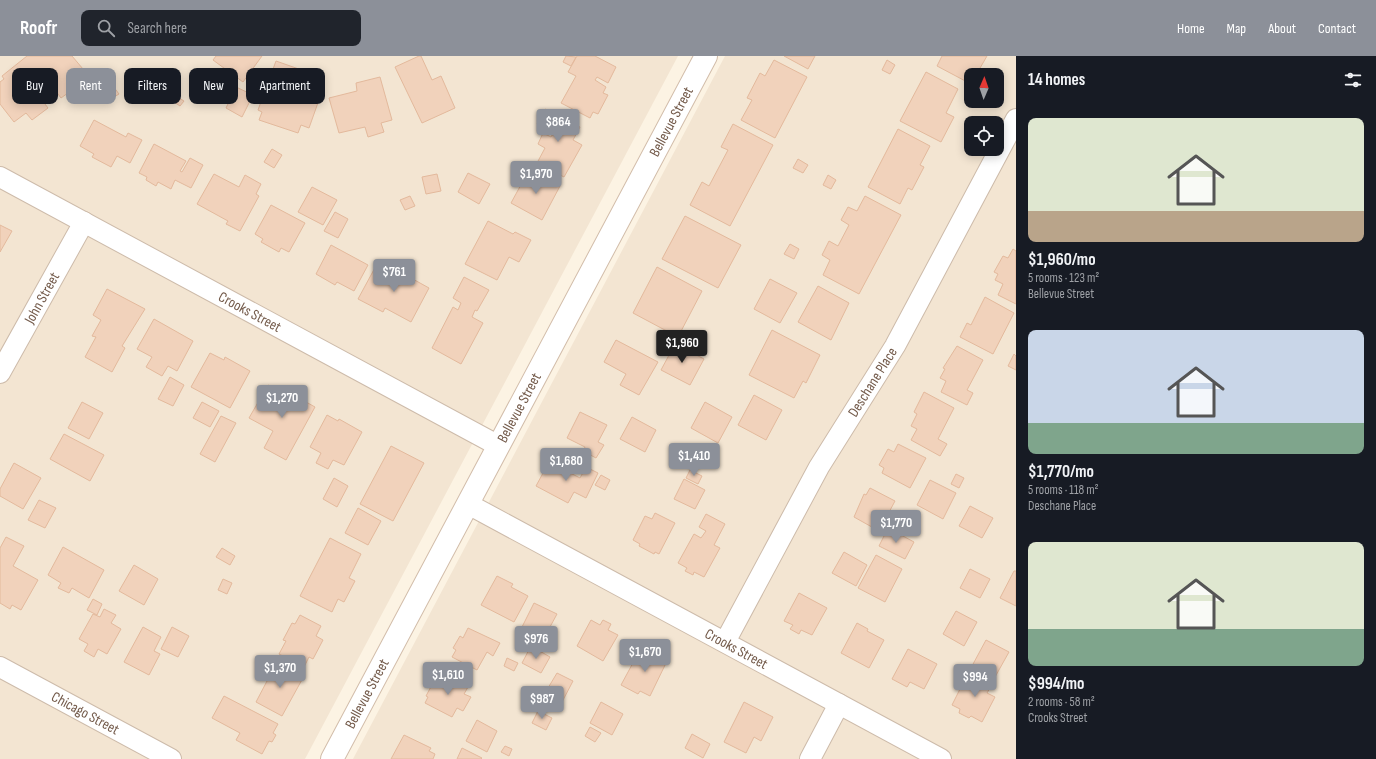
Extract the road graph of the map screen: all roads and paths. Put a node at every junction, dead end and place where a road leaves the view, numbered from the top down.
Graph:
1 (706, 56) edge
2 (1016, 119) edge
3 (0, 177) edge
4 (84, 222) junction
5 (0, 373) edge
6 (499, 446) junction
7 (468, 504) junction
8 (725, 642) junction
9 (0, 667) edge
10 (839, 704) junction
11 (171, 759) edge
12 (332, 759) edge
13 (810, 759) edge
14 (941, 759) edge

1 - 6 street, Bellevue Street
2 - 8 street, Deschane Place
3 - 4 street, Crooks Street
4 - 5 street, John Street
4 - 6 street, Crooks Street
6 - 7 street, Bellevue Street
7 - 8 street, Crooks Street
7 - 12 street, Bellevue Street
8 - 10 street, Crooks Street
9 - 11 street, Chicago Street
10 - 13 street
10 - 14 street, Crooks Street

